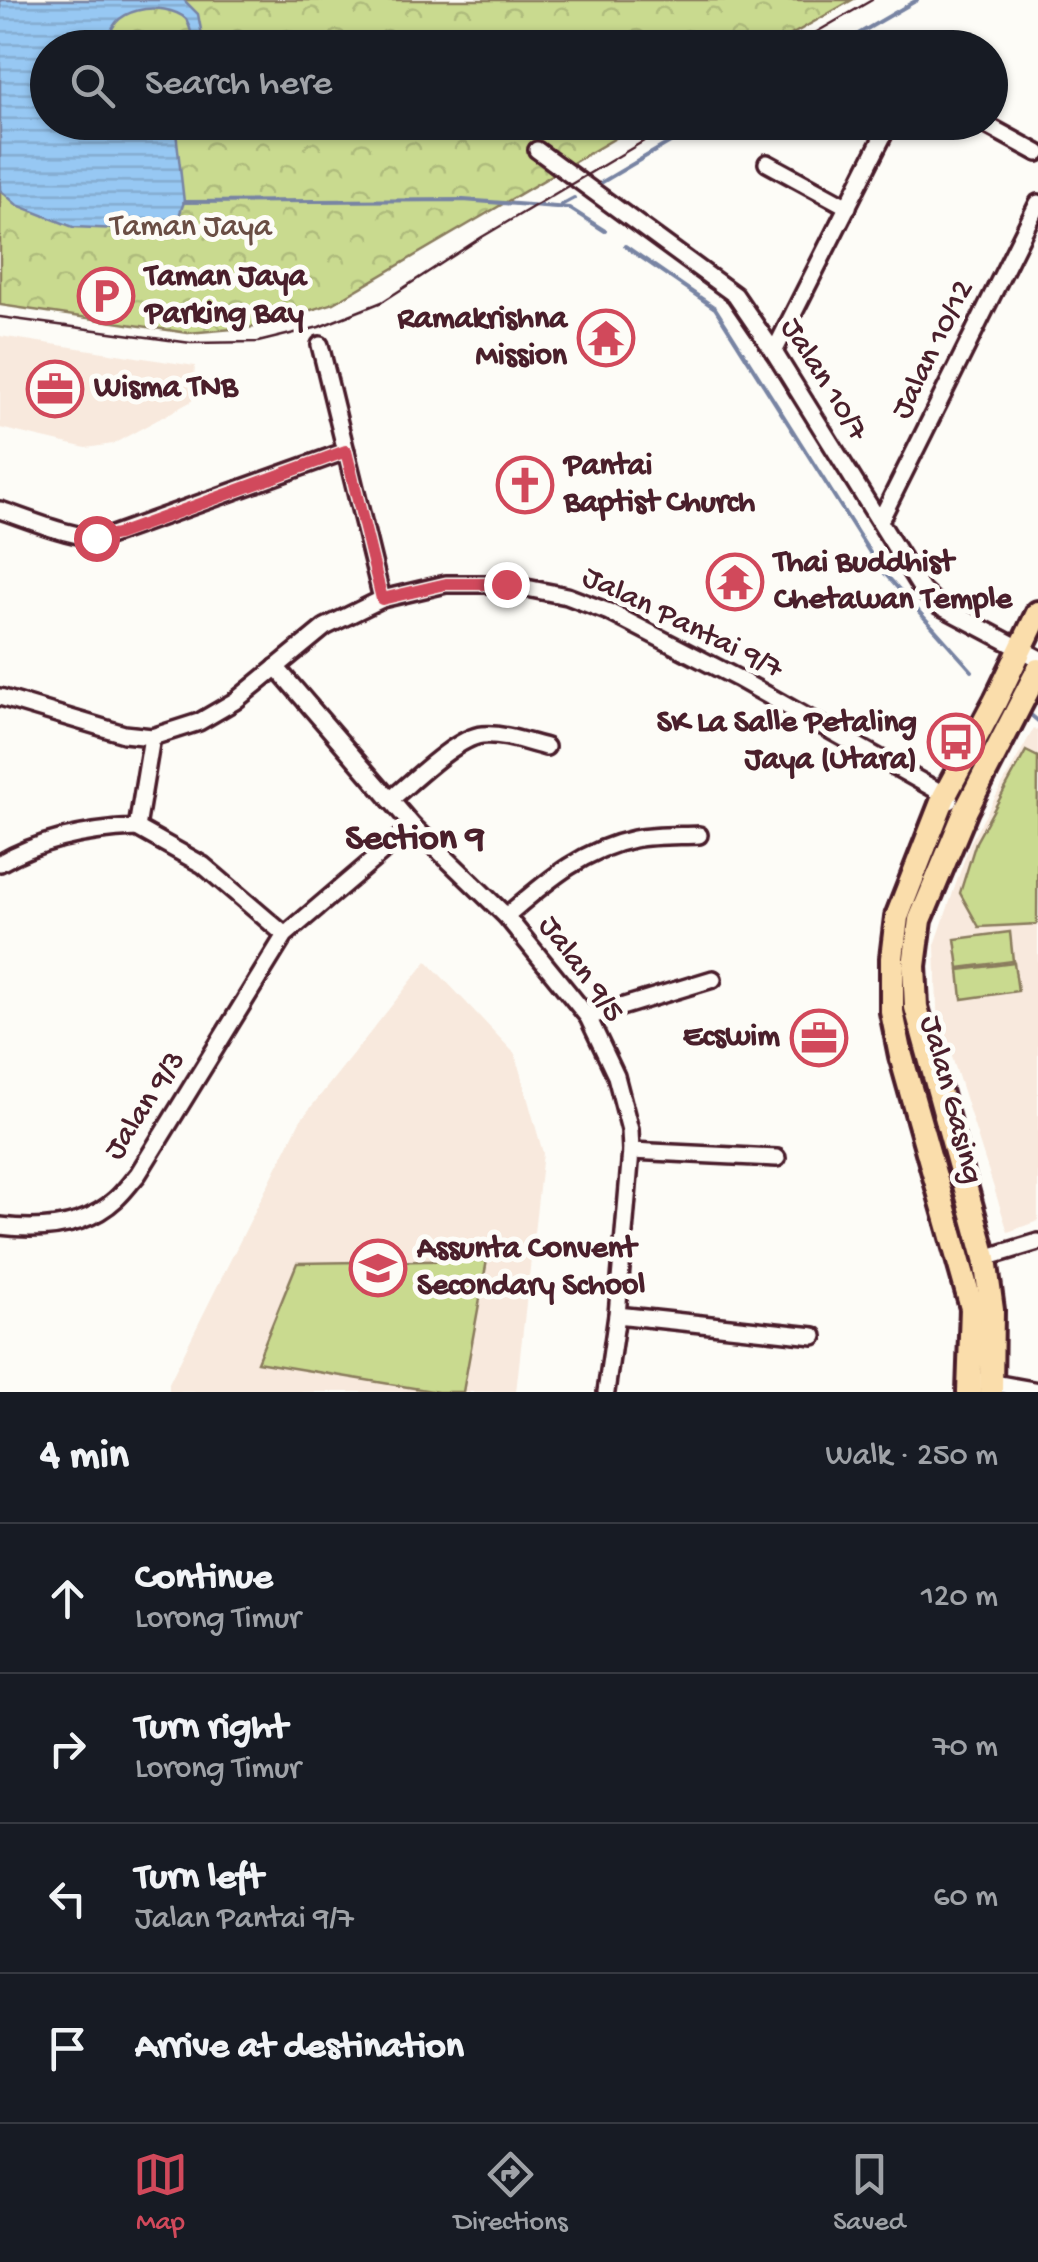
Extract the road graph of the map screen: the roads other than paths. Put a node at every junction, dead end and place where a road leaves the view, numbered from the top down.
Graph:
1 (1008, 137) edge
2 (881, 140) edge
3 (537, 150) dead end
4 (1038, 153) edge
5 (766, 163) dead end
6 (1038, 202) edge
7 (848, 207) junction
8 (320, 345) dead end
9 (774, 352) junction
10 (346, 451) junction
11 (0, 510) edge
12 (880, 521) junction
13 (382, 599) junction
14 (1038, 614) edge
15 (1029, 653) edge
16 (276, 668) junction
17 (1038, 670) edge
18 (0, 697) edge
19 (152, 737) junction
20 (546, 747) dead end
21 (944, 797) junction
22 (390, 800) junction
23 (966, 810) junction
24 (413, 826) junction
25 (136, 828) junction
26 (698, 835) dead end
27 (0, 863) edge
28 (506, 916) junction
29 (286, 936) junction
30 (713, 980) dead end
31 (588, 1016) junction
32 (631, 1151) junction
33 (777, 1158) dead end
34 (0, 1226) edge
35 (1038, 1242) edge
36 (985, 1258) junction
37 (617, 1315) junction
38 (814, 1336) dead end
39 (981, 1386) edge
40 (1038, 1391) edge
41 (606, 1392) edge

1 - 4 street
2 - 7 street
3 - 9 street, Jalan 10/7
5 - 7 street
6 - 12 street, Jalan 10/12
7 - 9 street
8 - 10 street
9 - 12 street, Jalan 10/7
10 - 11 street
10 - 13 street
12 - 15 street, Jalan 10/7
13 - 16 street, Jalan Pantai 9/7
13 - 21 street, Jalan Pantai 9/7
14 - 15 main road, Jalan Gasing
15 - 21 main road, Jalan Gasing
16 - 19 street, Jalan Pantai 9/7
16 - 22 street, Jalan 9/5
17 - 23 main road, Jalan Gasing
18 - 19 street, Jalan Pantai 9/7
19 - 25 street
20 - 22 street
21 - 23 street, Jalan Pantai 9/7
21 - 39 main road, Jalan Gasing
22 - 24 street, Jalan 9/5
23 - 36 main road, Jalan Gasing
24 - 28 street, Jalan 9/5
24 - 29 street, Jalan 9/3
25 - 27 street
25 - 29 street
26 - 28 street
28 - 31 street, Jalan 9/5
29 - 34 street, Jalan 9/3
30 - 31 street
31 - 32 street, Jalan 9/5
32 - 33 street
32 - 37 street, Jalan 9/5
35 - 36 street
36 - 39 main road, Jalan Gasing
37 - 38 street
37 - 41 street, Jalan 9/5
39 - 40 street

